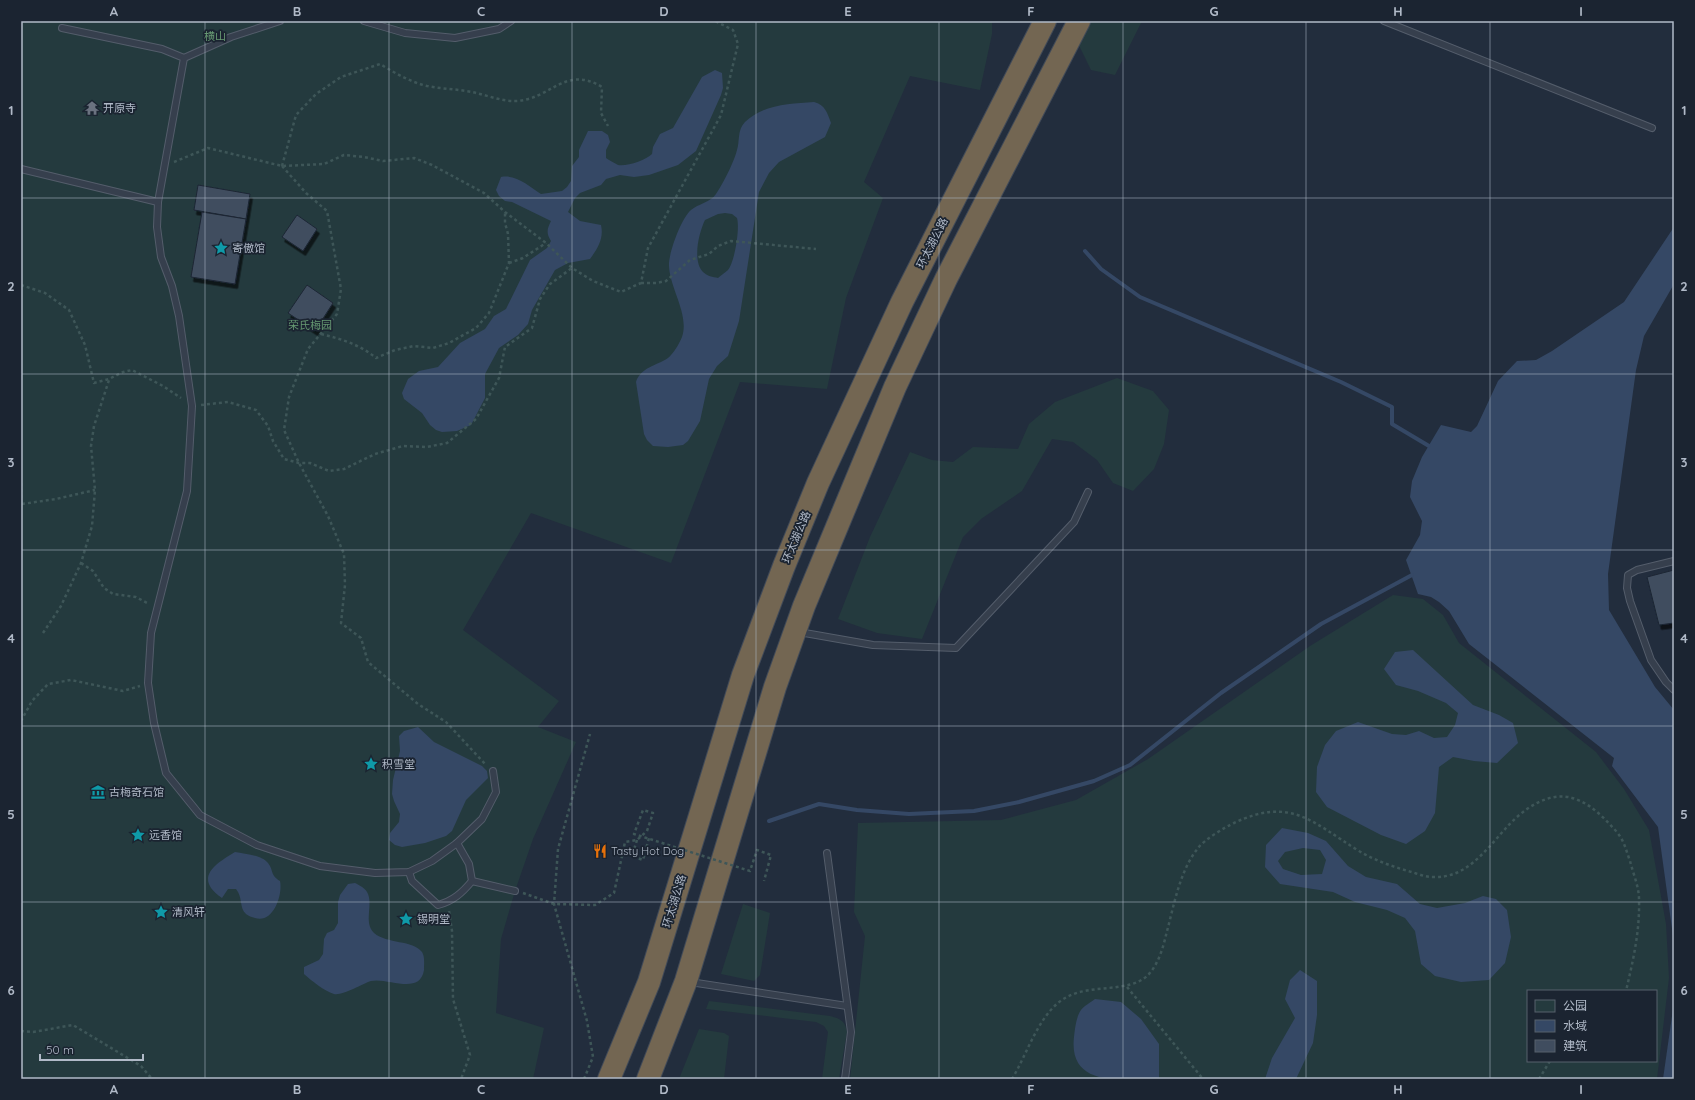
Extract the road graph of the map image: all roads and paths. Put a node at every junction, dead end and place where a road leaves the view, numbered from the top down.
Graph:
1 (280, 21) edge
2 (364, 21) edge
3 (511, 21) edge
4 (715, 21) edge
5 (1029, 21) edge
6 (1045, 21) edge
7 (1079, 21) edge
8 (1384, 21) edge
9 (62, 28) dead end
10 (184, 58) junction
11 (1014, 83) junction
12 (608, 126) dead end
13 (1652, 128) dead end
14 (165, 166) junction
15 (282, 166) junction
16 (21, 169) edge
17 (158, 202) junction
18 (505, 212) junction
19 (546, 243) junction
20 (816, 249) dead end
21 (509, 263) junction
22 (572, 268) junction
23 (640, 284) junction
24 (21, 285) edge
25 (321, 334) junction
26 (109, 379) junction
27 (192, 406) junction
28 (299, 463) junction
29 (21, 483) edge
30 (95, 490) junction
31 (1088, 492) dead end
32 (21, 506) edge
33 (1674, 561) edge
34 (81, 563) junction
35 (158, 609) junction
36 (795, 632) junction
37 (43, 633) dead end
38 (148, 683) junction
39 (1674, 690) edge
40 (21, 721) edge
41 (590, 734) dead end
42 (493, 771) joint
43 (649, 838) junction
44 (637, 840) junction
45 (457, 843) junction
46 (827, 853) dead end
47 (409, 872) junction
48 (472, 881) junction
49 (764, 881) dead end
50 (515, 891) joint
51 (448, 902) junction
52 (554, 904) junction
53 (686, 981) junction
54 (1127, 987) junction
55 (1626, 990) edge
56 (847, 1006) junction
57 (21, 1031) edge
58 (1549, 1062) edge
59 (152, 1079) edge
60 (461, 1079) edge
61 (584, 1079) edge
62 (609, 1079) edge
63 (648, 1079) edge
64 (845, 1079) edge
65 (1012, 1079) edge
66 (1203, 1079) edge
67 (1539, 1079) edge

1 - 10 lane
2 - 3 lane
4 - 23 path
5 - 11 highway
6 - 11 highway, 环太湖公路
7 - 36 highway
8 - 13 lane
9 - 10 lane
10 - 14 lane
11 - 62 highway, 环太湖公路
12 - 15 path
14 - 15 path
14 - 17 lane
15 - 18 path
15 - 25 path
16 - 17 lane
17 - 27 lane
18 - 19 path
18 - 21 path
19 - 21 path
19 - 22 path
20 - 23 path
21 - 25 path
22 - 23 path
22 - 28 path
24 - 26 path
25 - 28 path
26 - 27 path
26 - 30 path
27 - 28 path
27 - 35 lane
28 - 42 path
29 - 32 path
30 - 32 path
30 - 34 path
31 - 36 lane
33 - 39 lane
34 - 35 path
34 - 37 path
35 - 38 lane
36 - 53 highway
38 - 40 path
38 - 47 lane
41 - 52 path
42 - 45 lane
43 - 44 path
43 - 44 path, bridge
43 - 49 path, bridge
44 - 52 path
45 - 47 lane
45 - 48 lane
46 - 56 lane
47 - 51 lane
48 - 50 lane
48 - 51 lane
50 - 52 path
51 - 60 path
52 - 61 path
53 - 56 lane
53 - 63 highway
54 - 55 path
54 - 65 path
54 - 66 path
56 - 64 lane
57 - 59 path
58 - 67 path

